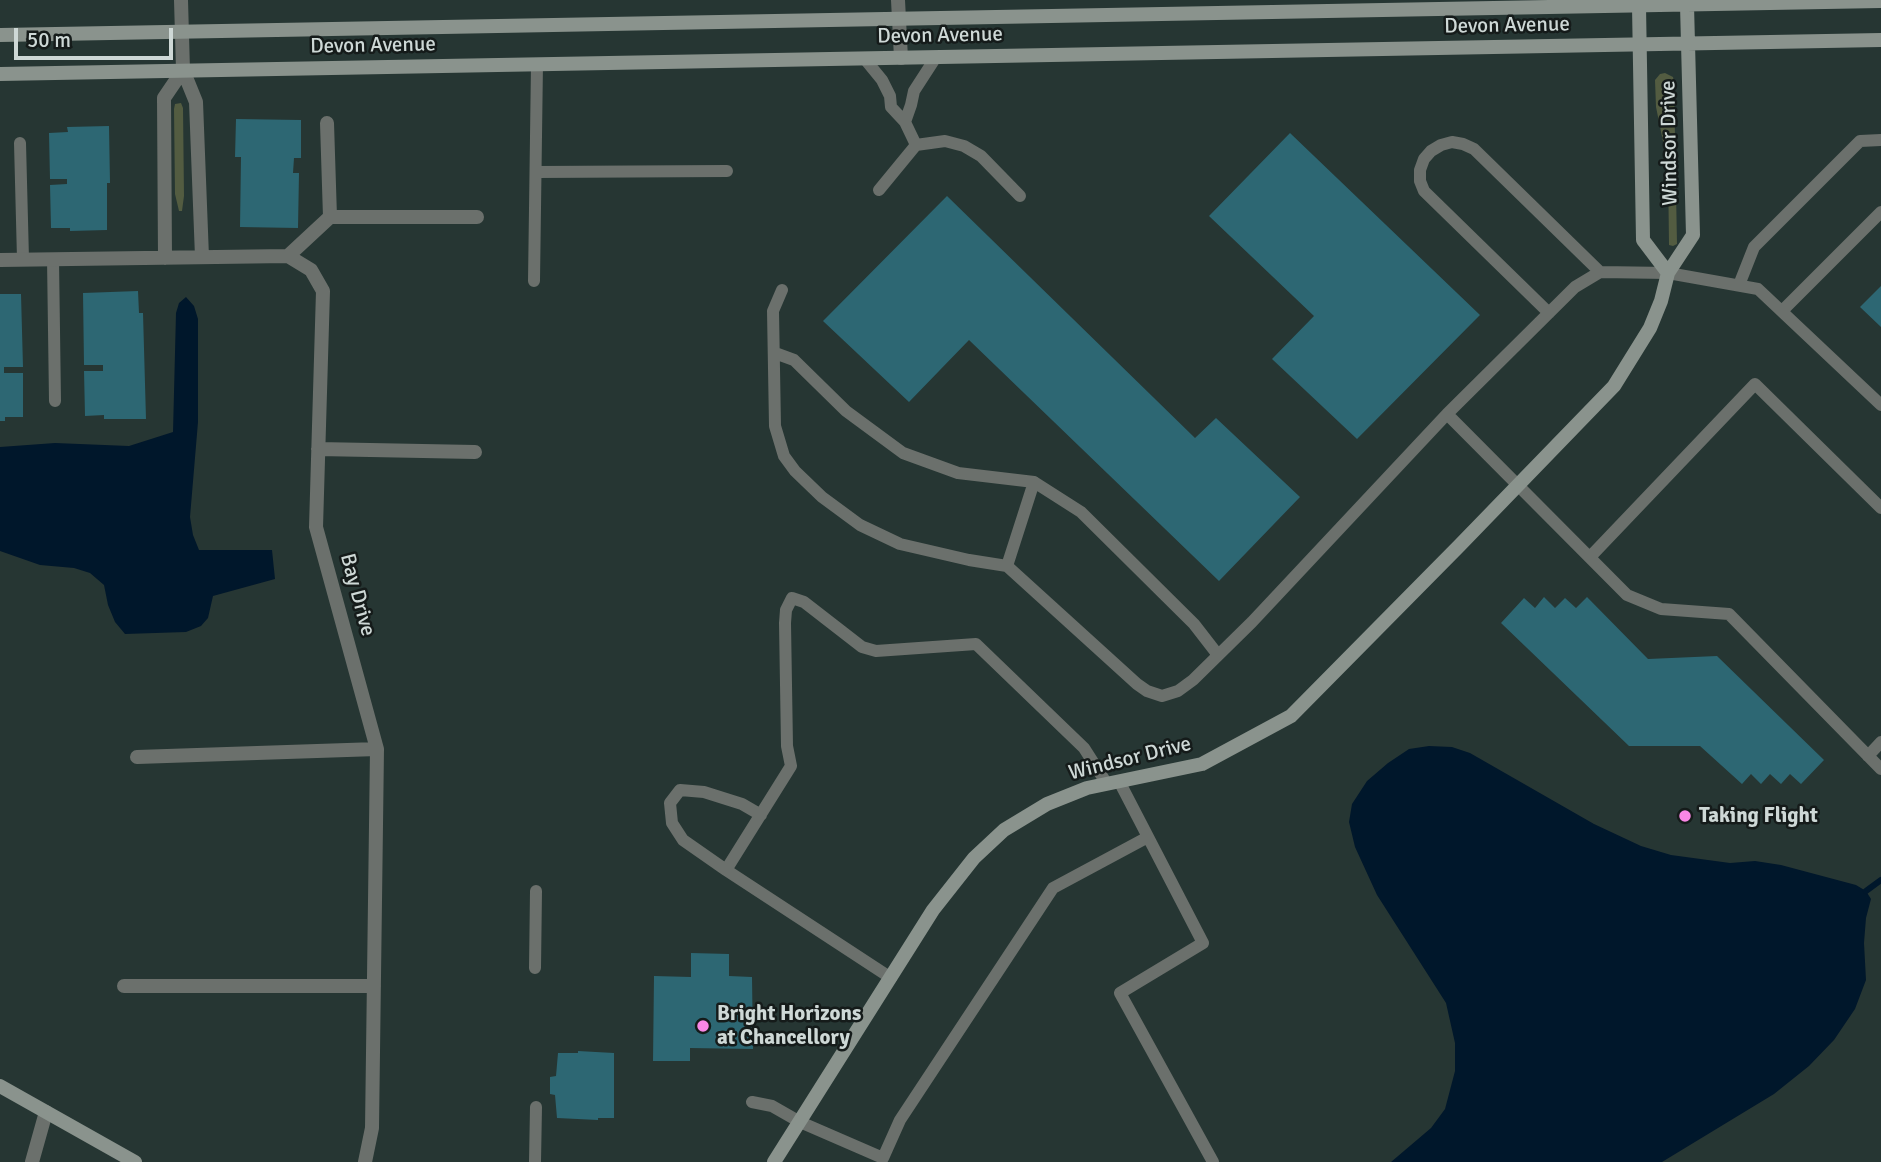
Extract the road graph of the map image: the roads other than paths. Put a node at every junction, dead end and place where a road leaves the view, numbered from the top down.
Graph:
1 (181, 0) edge
2 (898, 0) edge
3 (1881, 1) edge
4 (1687, 5) junction
5 (1639, 6) junction
6 (900, 18) junction
7 (182, 32) junction
8 (0, 35) edge
9 (1881, 40) edge
10 (1639, 44) junction
11 (1688, 44) junction
12 (936, 57) junction
13 (863, 58) junction
14 (901, 58) junction
15 (537, 64) junction
16 (183, 70) junction
17 (0, 74) edge
18 (905, 122) junction
19 (327, 123) dead end
20 (1881, 140) edge
21 (20, 143) dead end
22 (916, 145) junction
23 (727, 171) dead end
24 (536, 172) junction
25 (879, 190) dead end
26 (1020, 196) dead end
27 (1881, 212) edge
28 (330, 218) junction
29 (477, 218) dead end
30 (288, 256) junction
31 (202, 257) junction
32 (165, 258) junction
33 (23, 259) junction
34 (53, 259) junction
35 (0, 260) edge
36 (1600, 272) junction
37 (1668, 274) junction
38 (534, 281) dead end
39 (1740, 285) junction
40 (782, 290) dead end
41 (1782, 311) junction
42 (1549, 313) junction
43 (775, 353) junction
44 (55, 401) dead end
45 (1881, 405) edge
46 (1447, 414) junction
47 (318, 449) junction
48 (475, 452) dead end
49 (1034, 482) junction
50 (1519, 485) junction
51 (1881, 508) edge
52 (1590, 557) junction
53 (1007, 566) junction
54 (1217, 655) junction
55 (1881, 742) edge
56 (377, 749) junction
57 (1868, 756) junction
58 (137, 757) dead end
59 (1881, 769) edge
60 (1113, 783) junction
61 (761, 815) junction
62 (1148, 838) junction
63 (726, 870) junction
64 (536, 891) dead end
65 (535, 968) dead end
66 (891, 978) junction
67 (124, 986) dead end
68 (374, 986) junction
69 (0, 1086) edge
70 (752, 1102) dead end
71 (536, 1107) dead end
72 (46, 1112) junction
73 (800, 1122) junction
74 (888, 1160) edge
75 (32, 1162) edge
76 (135, 1162) edge
77 (365, 1162) edge
78 (535, 1162) edge
79 (774, 1162) edge
80 (1213, 1162) edge

1 - 7 street
2 - 6 street
3 - 4 main road, Devon Avenue
4 - 5 main road, Devon Avenue
4 - 11 main road, Windsor Drive
5 - 6 main road, Devon Avenue
5 - 10 main road, Windsor Drive
6 - 7 main road, Devon Avenue
6 - 14 street
7 - 8 main road, Devon Avenue
7 - 16 street
9 - 11 main road, Devon Avenue
10 - 11 main road, Devon Avenue
10 - 12 main road, Devon Avenue
10 - 37 main road, Windsor Drive
11 - 37 main road, Windsor Drive
12 - 14 main road, Devon Avenue
12 - 18 lane
13 - 14 main road, Devon Avenue
13 - 15 main road, Devon Avenue
13 - 18 lane
15 - 16 main road, Devon Avenue
15 - 24 lane
16 - 17 main road, Devon Avenue
16 - 31 street
16 - 32 street
18 - 22 lane
19 - 28 street
20 - 39 lane
21 - 33 lane
22 - 25 lane
22 - 26 lane
23 - 24 lane
24 - 38 lane
27 - 41 lane
28 - 29 street
28 - 30 street
30 - 31 street
30 - 47 street, Bay Drive
31 - 32 street
32 - 34 street
33 - 34 street
33 - 35 street
34 - 44 lane
36 - 37 lane
36 - 42 lane
36 - 42 lane
37 - 39 lane
37 - 50 main road, Windsor Drive
39 - 41 lane
40 - 43 lane
41 - 45 lane
42 - 46 lane
43 - 49 lane
43 - 53 lane
46 - 50 lane
46 - 54 lane
47 - 48 street
47 - 56 street, Bay Drive
49 - 53 lane
49 - 54 lane
50 - 52 lane
50 - 60 main road, Windsor Drive
51 - 52 lane
52 - 57 lane
53 - 54 lane
55 - 57 lane
56 - 58 street
56 - 68 street, Bay Drive
57 - 59 lane
60 - 61 lane
60 - 62 lane
60 - 66 main road, Windsor Drive
61 - 63 lane
61 - 63 lane
62 - 74 lane
62 - 80 lane
63 - 66 lane
64 - 65 lane
66 - 73 main road, Windsor Drive
67 - 68 street
68 - 77 street, Bay Drive
69 - 72 main road
70 - 73 lane
71 - 78 lane
72 - 75 street
72 - 76 main road
73 - 74 lane
73 - 79 main road, Windsor Drive

